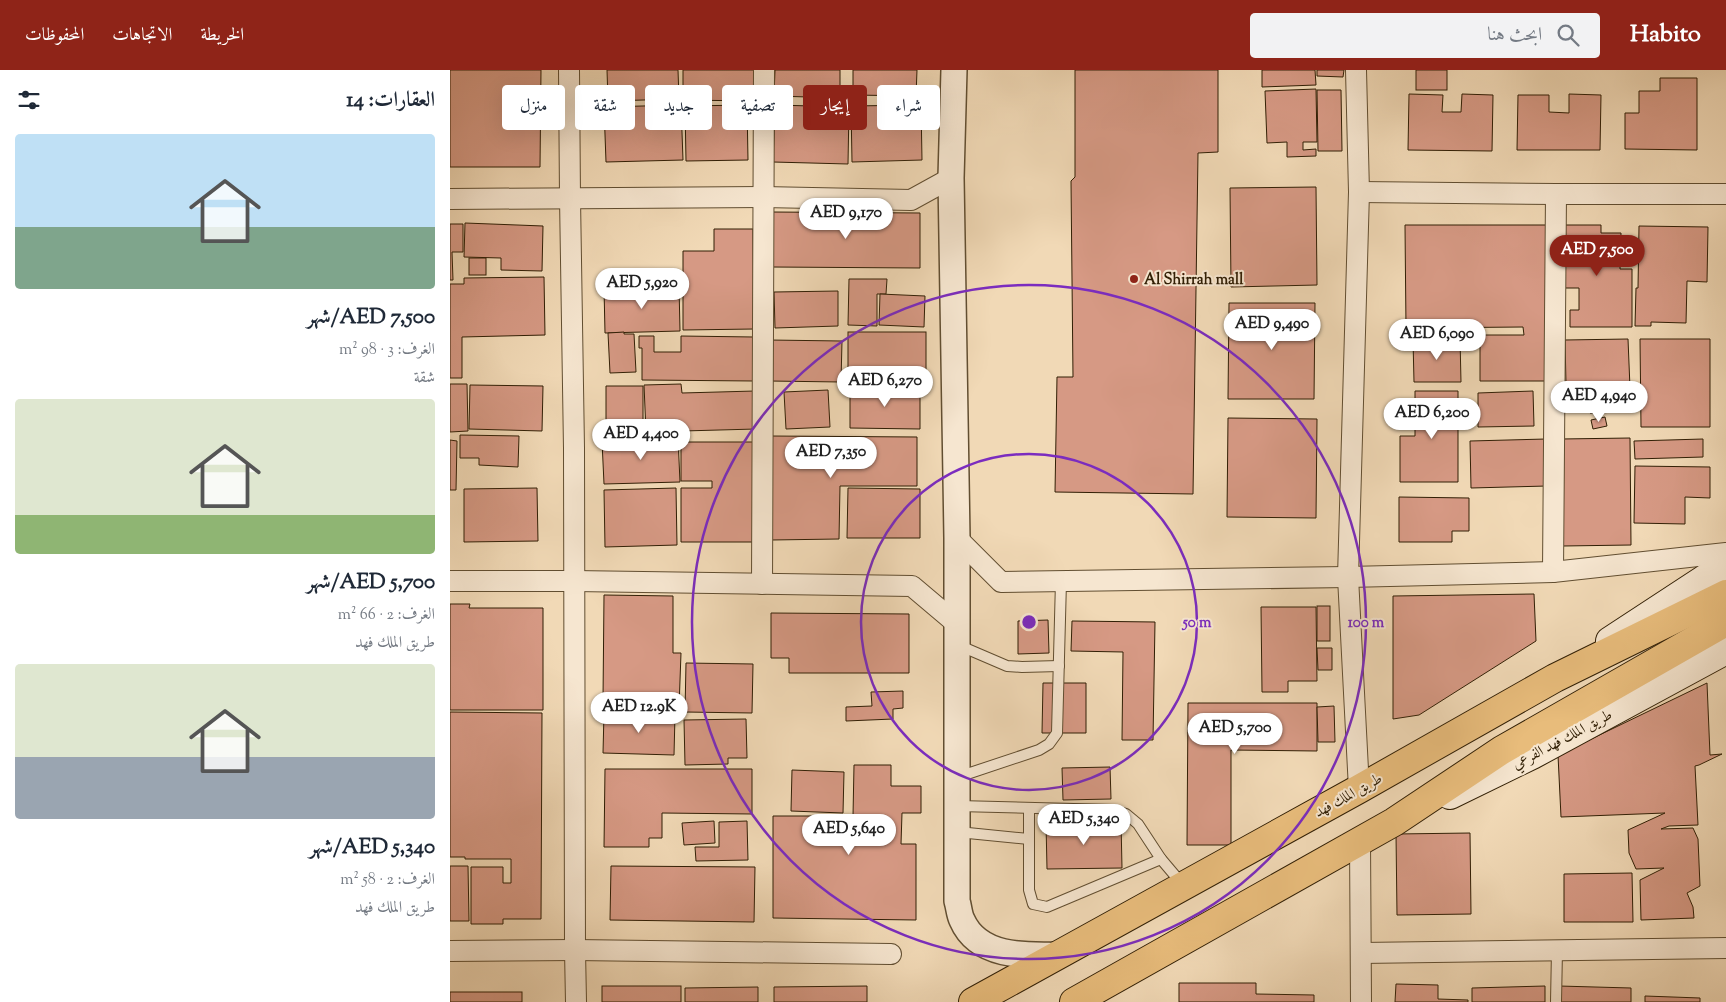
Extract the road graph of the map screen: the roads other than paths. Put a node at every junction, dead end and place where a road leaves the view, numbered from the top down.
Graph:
1 (570, 70) edge
2 (764, 70) edge
3 (954, 70) edge
4 (1356, 70) edge
5 (951, 178) junction
6 (1359, 192) junction
7 (1556, 194) junction
8 (1726, 194) edge
9 (763, 197) junction
10 (570, 198) junction
11 (450, 199) edge
12 (957, 538) junction
13 (1726, 553) edge
14 (1726, 565) edge
15 (1553, 572) junction
16 (1348, 577) junction
17 (450, 581) edge
18 (574, 581) junction
19 (1061, 581) junction
20 (762, 584) junction
21 (1726, 594) edge
22 (1726, 622) edge
23 (957, 634) junction
24 (1726, 650) edge
25 (1059, 666) junction
26 (1555, 678) junction
27 (957, 778) junction
28 (1359, 789) junction
29 (957, 806) junction
30 (1029, 808) junction
31 (1394, 822) junction
32 (957, 832) junction
33 (1029, 839) junction
34 (1360, 841) junction
35 (1161, 859) junction
36 (1184, 886) junction
37 (1726, 948) edge
38 (574, 950) junction
39 (1557, 950) junction
40 (450, 952) edge
41 (1361, 953) junction
42 (891, 954) dead end
43 (1058, 955) junction
44 (576, 1002) edge
45 (973, 1002) edge
46 (1074, 1002) edge
47 (1361, 1002) edge
48 (1556, 1002) edge

1 - 10 street
2 - 9 street
3 - 5 street
4 - 6 street
5 - 9 street
5 - 12 street
6 - 7 street
6 - 16 street
7 - 8 street
7 - 15 street
9 - 10 street
9 - 20 street
10 - 11 street
10 - 18 street
12 - 19 street
12 - 23 street
13 - 15 street
14 - 26 main road
15 - 16 street
16 - 19 street
16 - 28 street
17 - 18 street
18 - 20 street
18 - 38 street
19 - 25 lane
20 - 23 street
21 - 26 highway, طريق الملك فهد
22 - 31 highway
23 - 25 lane
23 - 27 street
24 - 31 main road, طريق الملك فهد الفرعي
25 - 27 lane
26 - 28 highway, طريق الملك فهد
27 - 29 street
28 - 36 highway, طريق الملك فهد
29 - 30 lane
29 - 32 street
30 - 33 lane
30 - 35 lane
31 - 34 highway
32 - 33 lane
32 - 43 street
33 - 35 lane
34 - 41 street
34 - 46 highway
35 - 36 lane
36 - 43 highway, طريق الملك فهد
37 - 39 street
38 - 40 street
38 - 42 street
38 - 44 street
39 - 41 street
39 - 48 lane
41 - 47 street
43 - 45 highway, طريق الملك فهد

